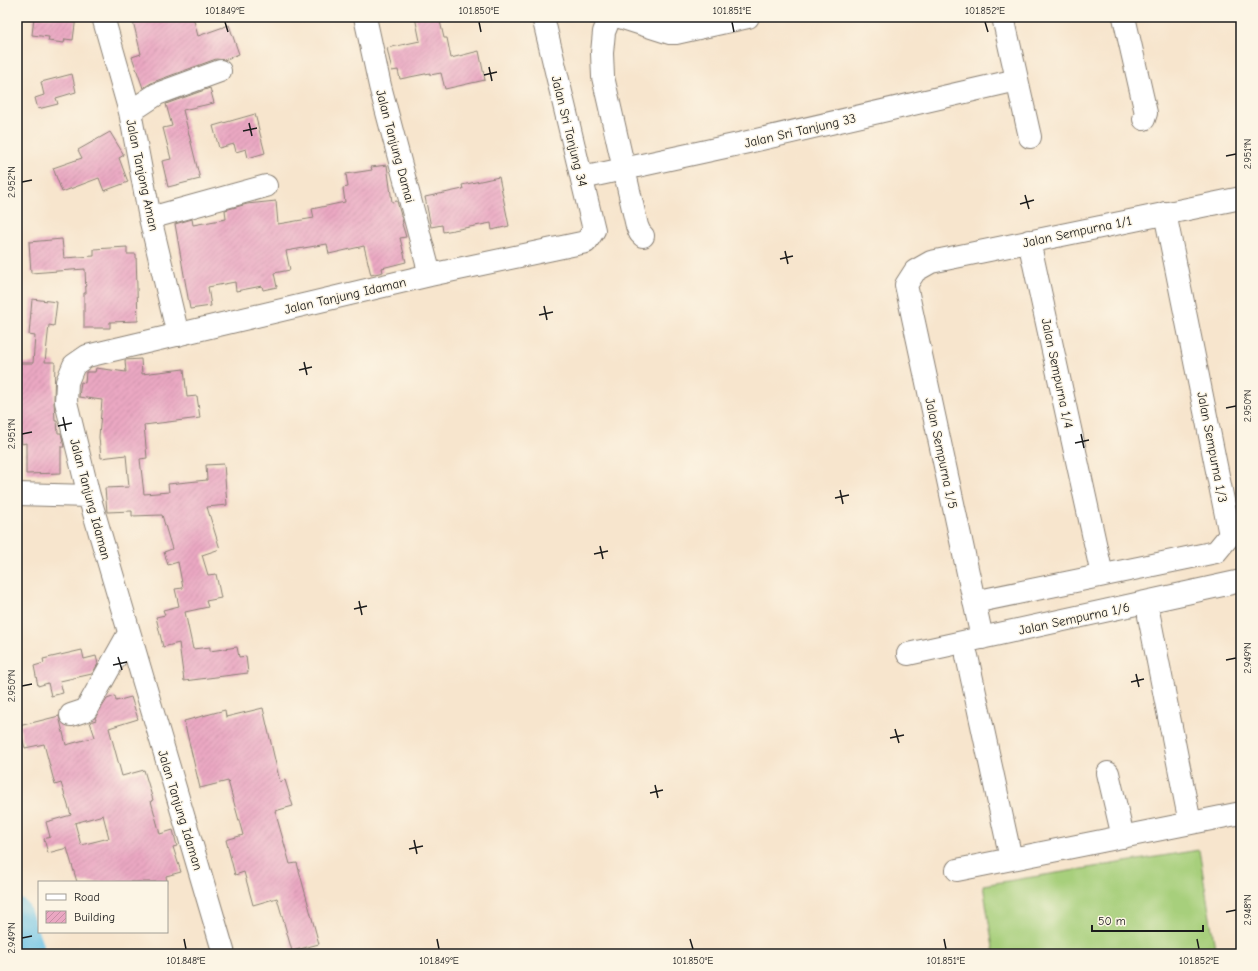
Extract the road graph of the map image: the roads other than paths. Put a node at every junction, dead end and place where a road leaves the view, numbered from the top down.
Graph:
1 (103, 17) edge
2 (365, 17) edge
3 (543, 17) edge
4 (610, 17) edge
5 (620, 17) edge
6 (748, 17) edge
7 (1003, 17) edge
8 (1124, 17) edge
9 (220, 71) dead end
10 (1017, 80) junction
11 (130, 112) junction
12 (1144, 119) dead end
13 (1030, 137) dead end
14 (624, 169) junction
15 (582, 178) junction
16 (266, 186) dead end
17 (1241, 198) edge
18 (1165, 213) junction
19 (150, 218) junction
20 (643, 236) dead end
21 (586, 242) joint
22 (1029, 242) junction
23 (915, 271) joint
24 (430, 275) junction
25 (178, 335) junction
26 (17, 494) edge
27 (89, 496) junction
28 (1102, 575) junction
29 (1241, 581) edge
30 (1241, 596) edge
31 (974, 602) junction
32 (1149, 616) junction
33 (129, 634) junction
34 (982, 638) junction
35 (967, 656) junction
36 (71, 715) dead end
37 (1108, 773) dead end
38 (1241, 813) edge
39 (1190, 823) junction
40 (1123, 837) junction
41 (1011, 860) junction
42 (957, 870) dead end
43 (224, 954) edge

1 - 11 street, Jalan Tanjong Aman
2 - 24 street, Jalan Tanjung Damai
3 - 15 street, Jalan Sri Tanjung 34
4 - 14 street
5 - 6 street
7 - 10 street
8 - 12 street
9 - 11 street
10 - 13 street
10 - 14 street, Jalan Sri Tanjung 33
11 - 19 street, Jalan Tanjong Aman
14 - 15 street, Jalan Sri Tanjung 33
14 - 20 street
15 - 21 street, Jalan Sri Tanjung 34
16 - 19 street
17 - 18 street, Jalan Sempurna 1/1
18 - 22 street, Jalan Sempurna 1/1
18 - 28 street, Jalan Sempurna 1/3
19 - 25 street, Jalan Tanjong Aman
21 - 24 street, Jalan Tanjung Idaman
22 - 23 street, Jalan Sempurna 1/1
22 - 28 street, Jalan Sempurna 1/4
23 - 31 street, Jalan Sempurna 1/5
24 - 25 street, Jalan Tanjung Idaman
25 - 27 street, Jalan Tanjung Idaman
26 - 27 street
27 - 33 street, Jalan Tanjung Idaman
28 - 31 street, Jalan Sempurna 1/3
29 - 34 street, Jalan Sempurna 1/6
30 - 32 street
31 - 34 street, Jalan Sempurna 1/5
32 - 35 street
32 - 39 street
33 - 36 street
33 - 43 street, Jalan Tanjung Idaman
34 - 35 street, Jalan Sempurna 1/6
35 - 41 street
37 - 40 street
38 - 39 street
39 - 40 street
40 - 41 street
41 - 42 street

